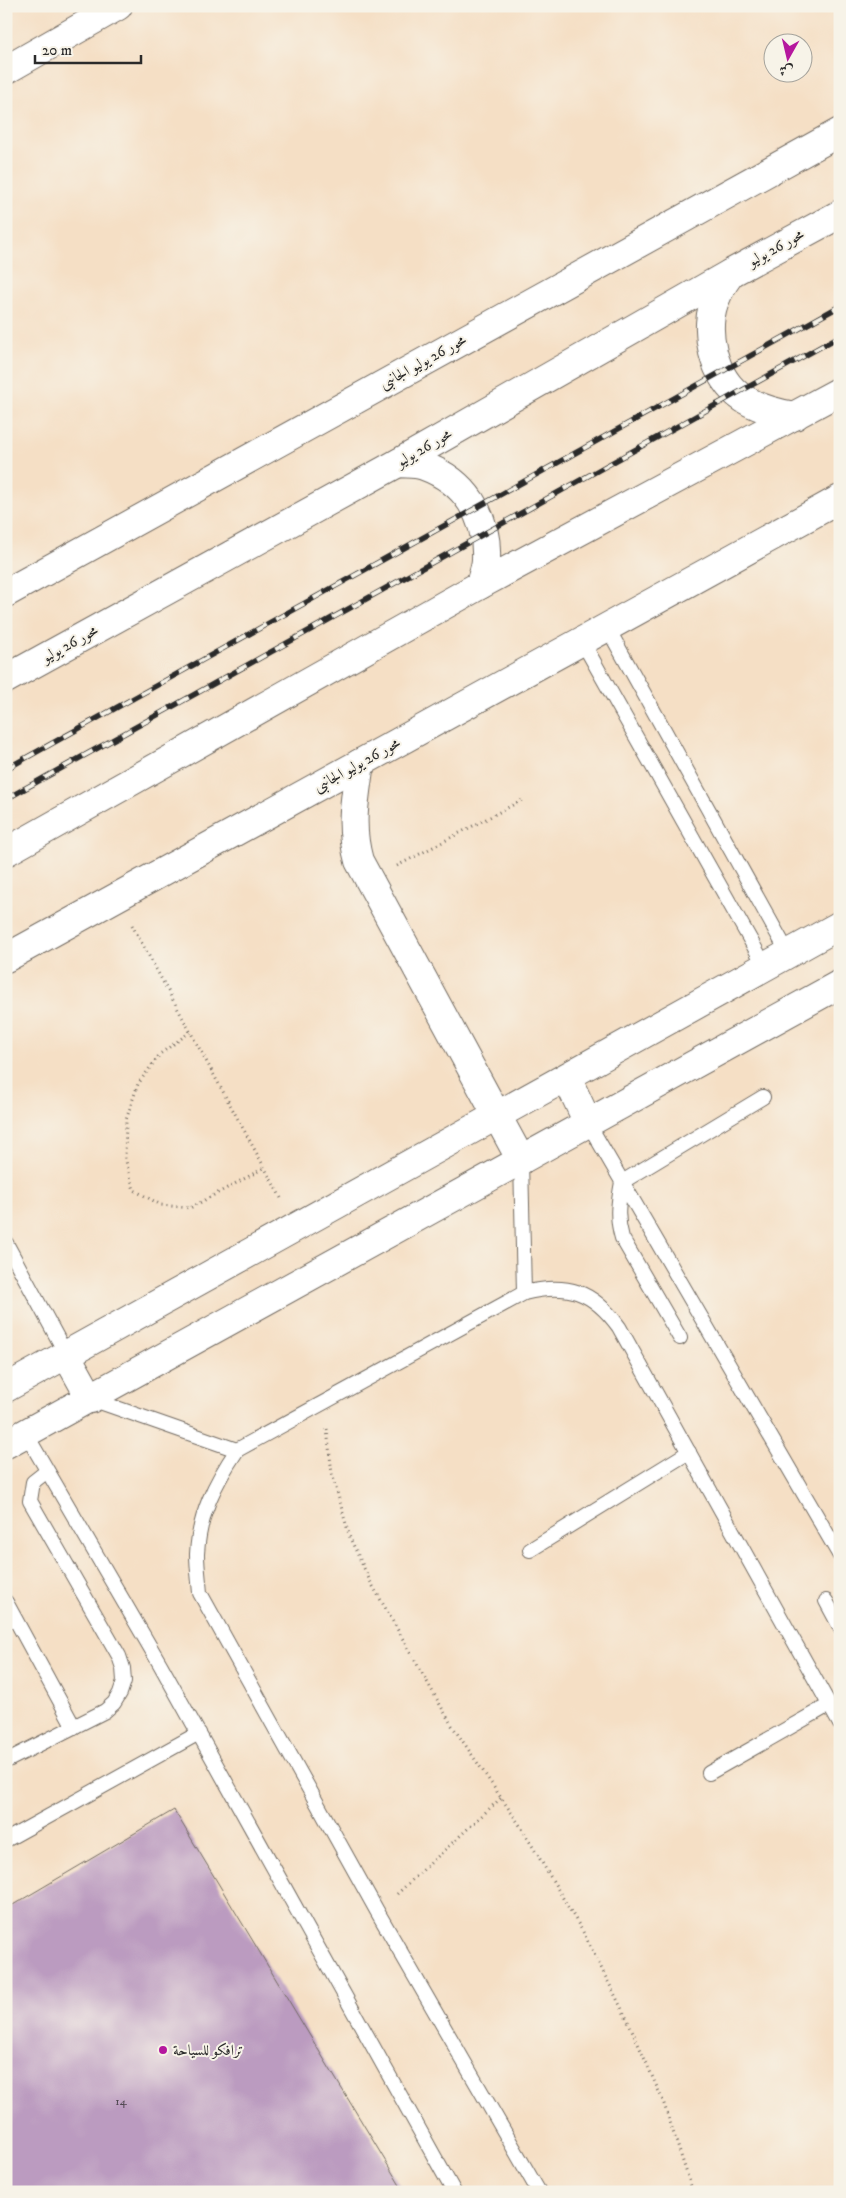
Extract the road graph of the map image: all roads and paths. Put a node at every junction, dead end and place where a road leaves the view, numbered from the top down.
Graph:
1 (118, 6) edge
2 (6, 70) edge
3 (840, 132) edge
4 (840, 214) edge
5 (731, 273) junction
6 (840, 391) edge
7 (795, 416) junction
8 (398, 463) junction
9 (840, 499) edge
10 (480, 585) junction
11 (6, 592) edge
12 (607, 627) junction
13 (582, 641) junction
14 (6, 679) edge
15 (360, 763) junction
16 (524, 799) dead end
17 (6, 852) edge
18 (370, 880) junction
19 (117, 897) junction
20 (840, 925) edge
21 (6, 958) edge
22 (777, 960) junction
23 (840, 984) edge
24 (190, 1032) junction
25 (567, 1078) junction
26 (763, 1097) dead end
27 (496, 1116) junction
28 (588, 1123) junction
29 (521, 1160) junction
30 (264, 1168) junction
31 (622, 1182) junction
32 (297, 1226) junction
33 (6, 1243) edge
34 (524, 1293) junction
35 (680, 1338) dead end
36 (66, 1354) junction
37 (6, 1388) edge
38 (91, 1399) junction
39 (325, 1401) junction
40 (16, 1439) edge
41 (237, 1450) junction
42 (689, 1452) junction
43 (48, 1471) junction
44 (530, 1550) dead end
45 (840, 1556) edge
46 (826, 1601) dead end
47 (6, 1602) edge
48 (840, 1627) edge
49 (829, 1705) junction
50 (840, 1724) edge
51 (74, 1726) junction
52 (198, 1733) junction
53 (6, 1761) edge
54 (709, 1774) dead end
55 (501, 1798) junction
56 (6, 1840) edge
57 (377, 1911) junction
58 (840, 2185) edge
59 (454, 2192) edge
60 (539, 2192) edge
61 (693, 2192) edge
62 (828, 2192) edge

1 - 2 main road
3 - 11 main road, محور 26 يوليو الجانبى
4 - 5 main road, محور 26 يوليو
5 - 7 main road
5 - 8 main road, محور 26 يوليو
6 - 7 main road
7 - 10 main road
8 - 10 main road
8 - 14 main road, محور 26 يوليو
9 - 12 main road, محور 26 يوليو الجانبى
10 - 17 main road
12 - 13 main road, محور 26 يوليو الجانبى
12 - 22 lane
13 - 15 main road, محور 26 يوليو الجانبى
13 - 22 lane
15 - 18 main road
15 - 19 main road, محور 26 يوليو الجانبى
16 - 18 path
18 - 27 main road
19 - 21 main road, محور 26 يوليو الجانبى
19 - 24 path
20 - 22 main road
22 - 25 main road
23 - 28 main road
24 - 30 path
24 - 30 path
25 - 27 main road
25 - 28 main road
26 - 31 lane
27 - 29 main road
27 - 32 main road
28 - 29 main road
28 - 31 lane
29 - 34 lane
29 - 38 main road
30 - 32 path
31 - 35 lane
31 - 45 lane
32 - 36 main road
33 - 36 lane
34 - 39 lane
34 - 42 lane
36 - 37 main road
36 - 38 main road
38 - 40 main road
38 - 41 lane
39 - 41 lane
39 - 55 path
40 - 43 lane
41 - 57 lane
42 - 44 lane
42 - 49 lane
43 - 51 lane
43 - 52 lane
46 - 48 lane
47 - 51 lane
49 - 50 lane
49 - 54 lane
51 - 53 lane
52 - 56 lane
52 - 59 lane
55 - 57 path
55 - 61 path
57 - 60 lane
58 - 62 path

